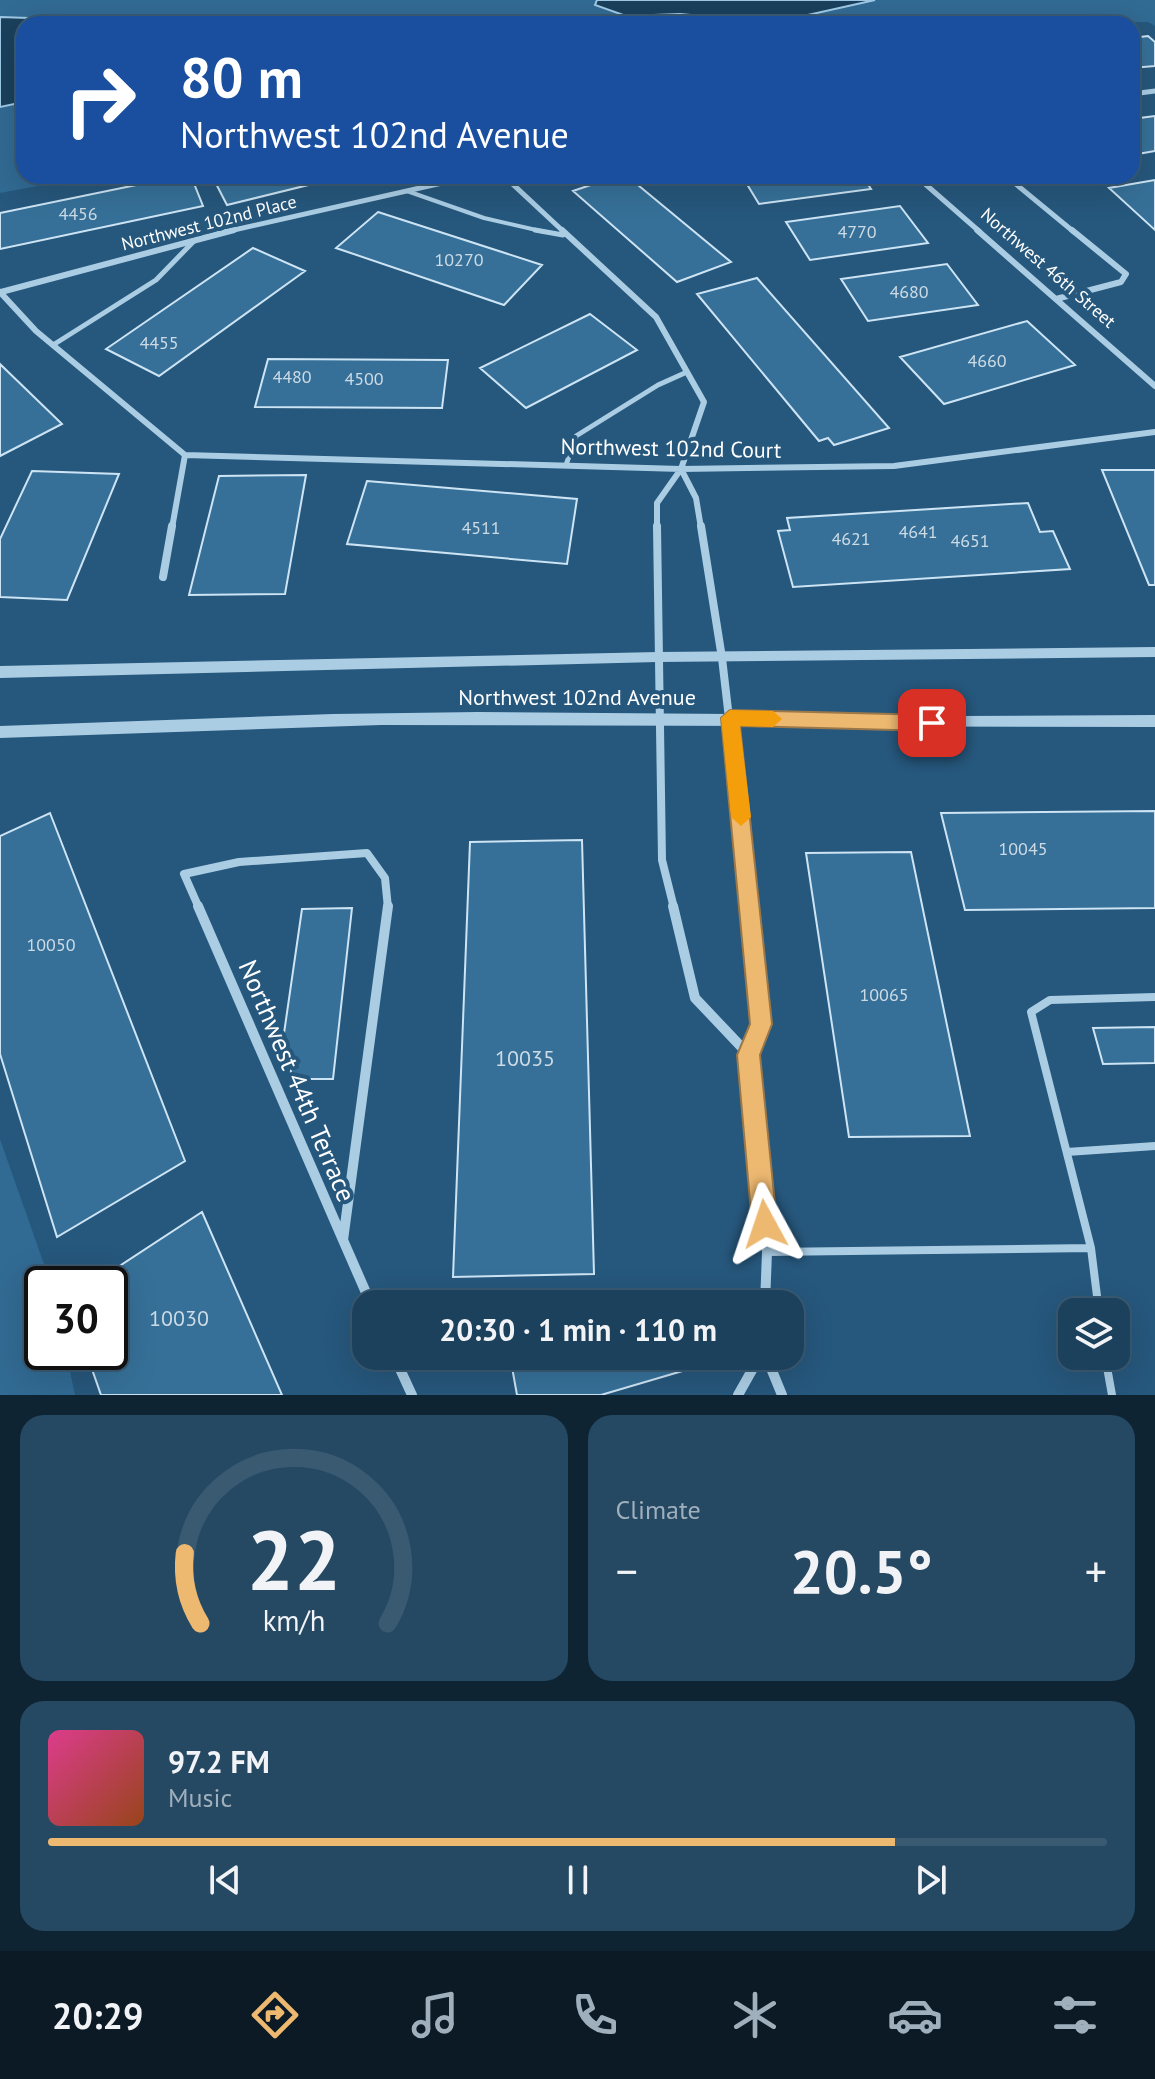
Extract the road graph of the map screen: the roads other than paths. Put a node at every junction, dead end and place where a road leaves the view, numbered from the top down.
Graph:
1 (438, 184) edge
2 (512, 184) edge
3 (925, 184) edge
4 (1016, 184) edge
5 (407, 191) junction
6 (563, 235) junction
7 (197, 238) junction
8 (0, 292) edge
9 (1056, 299) junction
10 (53, 345) junction
11 (687, 372) junction
12 (1155, 386) edge
13 (1155, 432) edge
14 (185, 455) junction
15 (566, 465) junction
16 (681, 469) junction
17 (163, 577) dead end
18 (1155, 652) edge
19 (658, 657) junction
20 (722, 658) junction
21 (0, 672) edge
22 (661, 718) junction
23 (730, 718) junction
24 (1155, 721) edge
25 (0, 732) edge
26 (1155, 997) edge
27 (749, 1055) junction
28 (1155, 1146) edge
29 (1067, 1152) junction
30 (343, 1243) junction
31 (1091, 1248) junction
32 (767, 1252) junction
33 (365, 1290) edge
34 (766, 1290) edge
35 (1097, 1298) edge
36 (400, 1370) edge
37 (754, 1370) edge
38 (770, 1370) edge
39 (1108, 1370) edge
40 (412, 1395) edge
41 (738, 1395) edge
42 (782, 1395) edge
43 (1112, 1395) edge

1 - 5 street, Northwest 102nd Place
2 - 6 street
3 - 9 street, Northwest 46th Street
4 - 9 street
5 - 6 lane
5 - 7 street, Northwest 102nd Place
6 - 11 street
7 - 8 street, Northwest 102nd Place
7 - 10 lane
8 - 10 street
9 - 12 street, Northwest 46th Street
10 - 14 street
11 - 15 lane
11 - 16 street
13 - 16 street, Northwest 102nd Court
14 - 15 street, Northwest 102nd Court
14 - 17 street
15 - 16 street, Northwest 102nd Court
16 - 19 street
16 - 20 street
18 - 20 street, Northwest 102nd Avenue
19 - 20 street, Northwest 102nd Avenue
19 - 21 street, Northwest 102nd Avenue
19 - 22 street
20 - 23 street
22 - 23 street, Northwest 102nd Avenue
22 - 25 street, Northwest 102nd Avenue
22 - 27 street
23 - 24 street, Northwest 102nd Avenue
23 - 27 street
26 - 29 lane
27 - 32 street
28 - 29 lane
29 - 31 lane
30 - 30 street, Northwest 44th Terrace
30 - 33 street, Northwest 44th Terrace
31 - 32 lane
31 - 35 lane
32 - 34 street
36 - 40 street
37 - 41 street
38 - 42 street
39 - 43 lane

